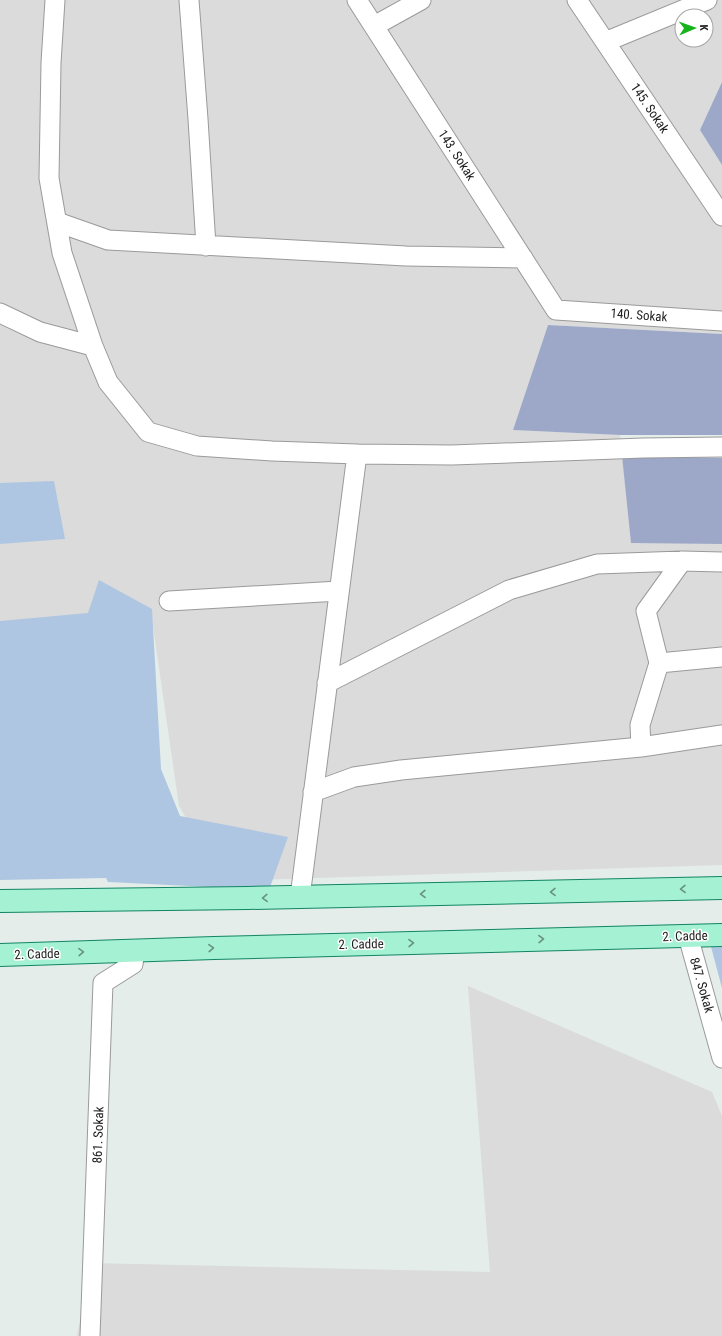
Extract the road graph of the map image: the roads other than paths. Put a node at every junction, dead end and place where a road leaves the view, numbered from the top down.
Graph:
1 (55, 0) edge
2 (189, 0) edge
3 (357, 0) edge
4 (421, 0) edge
5 (577, 0) edge
6 (707, 0) edge
7 (374, 26) junction
8 (605, 42) junction
9 (722, 216) edge
10 (57, 222) junction
11 (206, 246) junction
12 (523, 258) junction
13 (556, 310) joint
14 (0, 313) edge
15 (722, 321) edge
16 (92, 346) junction
17 (722, 447) edge
18 (357, 454) junction
19 (682, 561) junction
20 (722, 562) edge
21 (339, 591) junction
22 (169, 601) dead end
23 (722, 657) edge
24 (659, 663) junction
25 (327, 684) junction
26 (722, 736) edge
27 (641, 747) junction
28 (313, 792) junction
29 (722, 888) edge
30 (300, 897) junction
31 (0, 901) edge
32 (722, 935) edge
33 (688, 936) junction
34 (135, 951) junction
35 (0, 955) edge
36 (722, 1058) edge
37 (90, 1336) edge

1 - 10 street
2 - 11 street
3 - 7 street, 143. Sokak
4 - 7 street
5 - 8 street, 145. Sokak
6 - 8 street
7 - 12 street, 143. Sokak
8 - 9 street, 145. Sokak
10 - 11 street
10 - 16 street
11 - 12 street
12 - 13 street, 143. Sokak
13 - 15 street, 140. Sokak
14 - 16 street
16 - 18 street
17 - 18 street
18 - 21 street
19 - 20 street
19 - 24 street
19 - 25 street
21 - 22 street
21 - 25 street
23 - 24 street
24 - 27 street
25 - 28 street
26 - 27 street
27 - 28 street
28 - 30 street
29 -> 30 main road
30 -> 31 main road
32 - 33 main road, 2. Cadde
34 -> 33 main road, 2. Cadde
33 - 36 street, 847. Sokak
35 -> 34 main road, 2. Cadde
34 - 37 street, 861. Sokak

